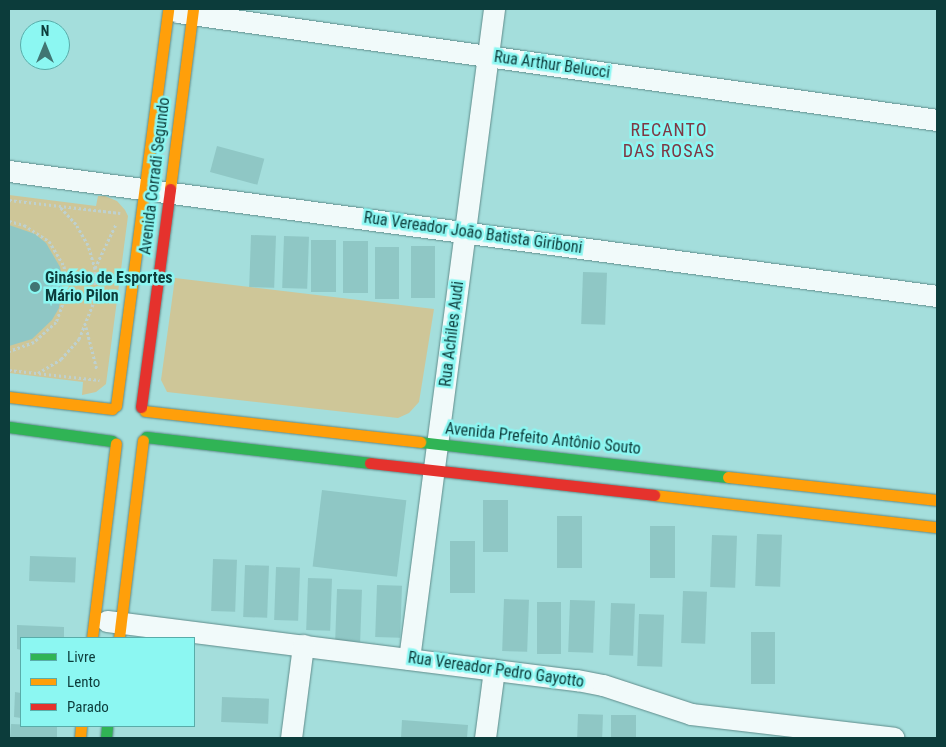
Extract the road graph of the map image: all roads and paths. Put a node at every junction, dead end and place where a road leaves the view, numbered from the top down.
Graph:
1 (494, 9) edge
2 (168, 10) edge
3 (193, 11) edge
4 (488, 56) junction
5 (937, 120) edge
6 (9, 171) edge
7 (145, 188) junction
8 (169, 191) junction
9 (9, 200) edge
10 (59, 206) junction
11 (9, 221) edge
12 (465, 231) junction
13 (95, 268) junction
14 (66, 295) junction
15 (937, 296) edge
16 (95, 299) junction
17 (102, 300) dead end
18 (86, 327) junction
19 (9, 351) edge
20 (9, 370) edge
21 (38, 373) junction
22 (9, 397) edge
23 (114, 408) junction
24 (143, 409) junction
25 (9, 428) edge
26 (145, 438) junction
27 (114, 442) junction
28 (437, 444) junction
29 (434, 470) junction
30 (937, 500) edge
31 (937, 527) edge
32 (93, 629) edge
33 (120, 630) edge
34 (303, 645) junction
35 (409, 659) junction
36 (494, 670) junction
37 (290, 738) edge
38 (485, 738) edge
39 (894, 738) edge

1 - 4 street, Rua Achiles Audi
2 - 3 street, Rua Arthur Belucci
2 - 7 street, Avenida Corradi Segundo
3 - 4 street, Rua Arthur Belucci
3 - 8 street, Avenida Corradi Segundo
4 - 5 street, Rua Arthur Belucci
4 - 12 street, Rua Achiles Audi
6 - 7 street, Rua Vereador João Batista Giriboni
7 - 8 street, Rua Vereador João Batista Giriboni
7 - 23 street, Avenida Corradi Segundo
8 - 12 street, Rua Vereador João Batista Giriboni
8 - 24 street, Avenida Corradi Segundo
9 - 10 path
10 - 13 path
10 - 13 path
11 - 14 path
12 - 15 street, Rua Vereador João Batista Giriboni
12 - 28 street, Rua Achiles Audi
13 - 16 path
14 - 16 path
14 - 19 path
16 - 17 path
16 - 18 path
18 - 21 path
18 - 21 path
20 - 21 path
22 - 23 street
23 - 24 street
23 - 27 street
24 - 26 street
24 - 28 street, Avenida Prefeito Antônio Souto
25 - 27 street
26 - 27 street
26 - 29 street
26 - 33 street
27 - 32 street
28 - 29 street, Rua Achiles Audi
28 - 30 street, Avenida Prefeito Antônio Souto
29 - 31 street
29 - 35 street, Rua Achiles Audi
32 - 33 street, Rua Vereador Pedro Gayotto
33 - 34 street, Rua Vereador Pedro Gayotto
34 - 35 street, Rua Vereador Pedro Gayotto
34 - 37 street
35 - 36 street, Rua Vereador Pedro Gayotto
36 - 38 street
36 - 39 street, Rua Vereador Pedro Gayotto

